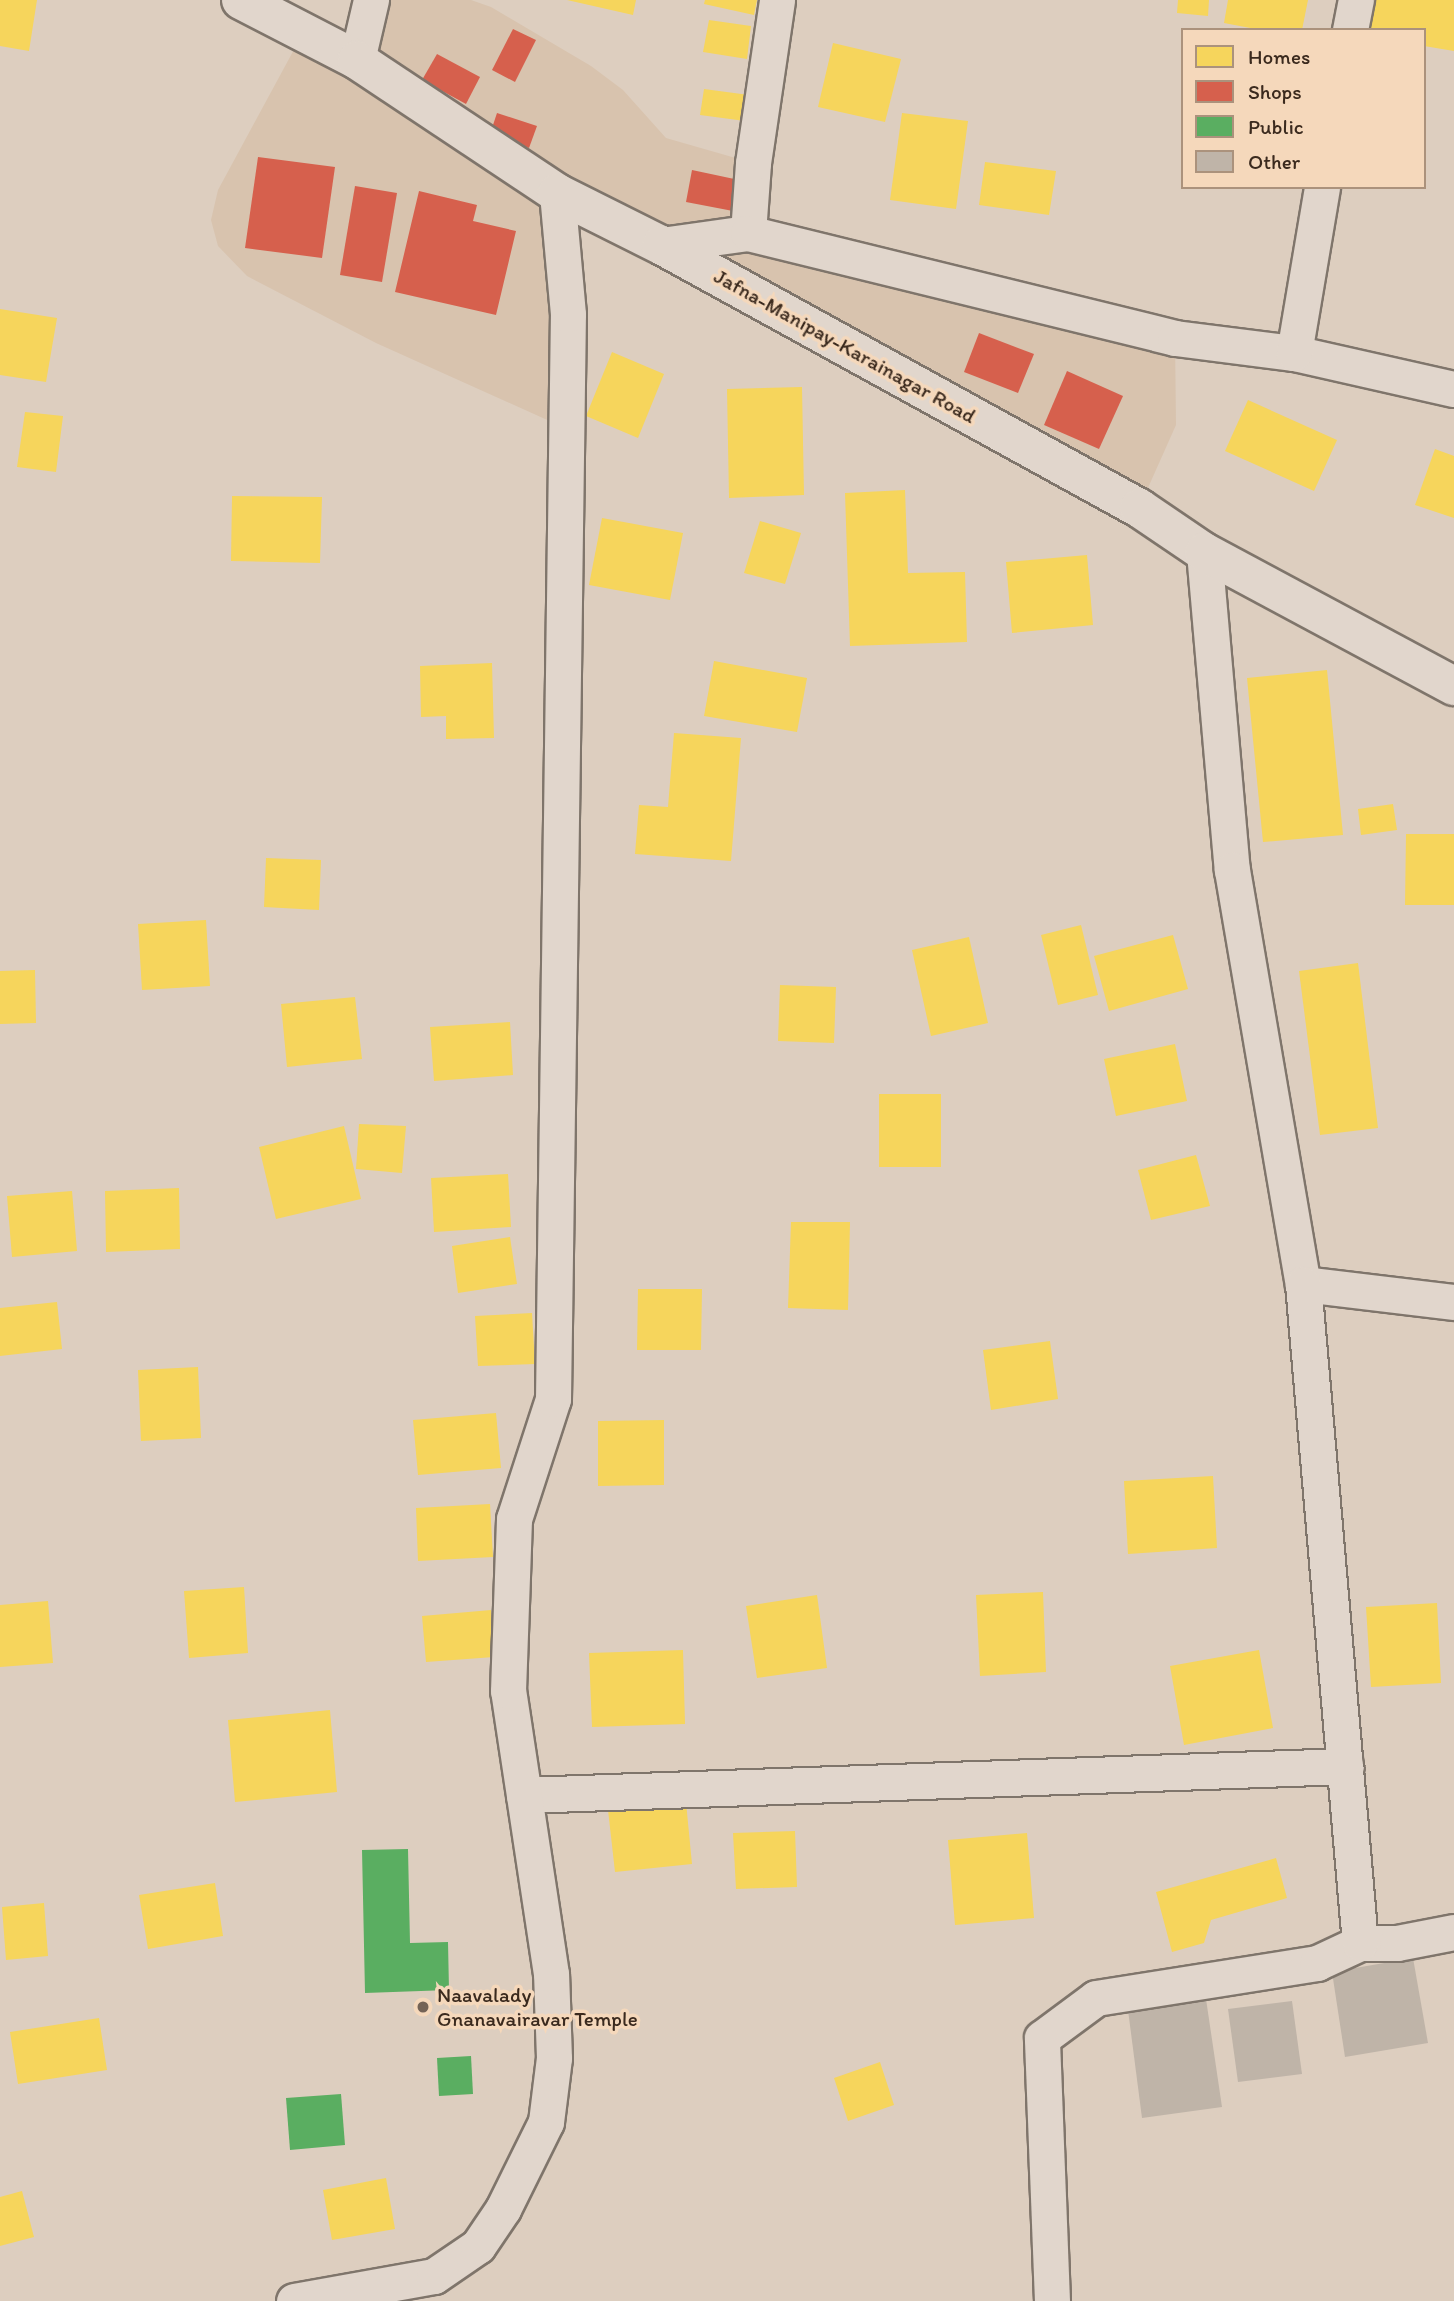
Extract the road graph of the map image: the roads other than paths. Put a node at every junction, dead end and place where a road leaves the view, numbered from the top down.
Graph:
1 (241, 0) edge
2 (371, 0) edge
3 (777, 0) edge
4 (1356, 0) edge
5 (1350, 28) edge
6 (357, 60) junction
7 (1322, 189) edge
8 (557, 192) junction
9 (748, 233) junction
10 (661, 245) junction
11 (1294, 353) junction
12 (1454, 389) edge
13 (1203, 552) junction
14 (1454, 686) edge
15 (1303, 1284) junction
16 (1454, 1302) edge
17 (1345, 1766) junction
18 (524, 1795) junction
19 (1454, 1932) edge
20 (1360, 1943) junction
21 (294, 2301) edge
22 (1052, 2301) edge

1 - 6 main road, Jafna-Manipay-Karainagar Road
2 - 6 street
3 - 9 street
4 - 5 street
6 - 8 main road, Jafna-Manipay-Karainagar Road
7 - 11 street
8 - 10 main road, Jafna-Manipay-Karainagar Road
8 - 18 street
9 - 10 street
9 - 11 street
10 - 13 main road, Jafna-Manipay-Karainagar Road
11 - 12 street
13 - 14 main road, Jafna-Manipay-Karainagar Road
13 - 15 street
15 - 16 street
15 - 17 street
17 - 18 street
17 - 20 street
18 - 21 street
19 - 20 street
20 - 22 street

